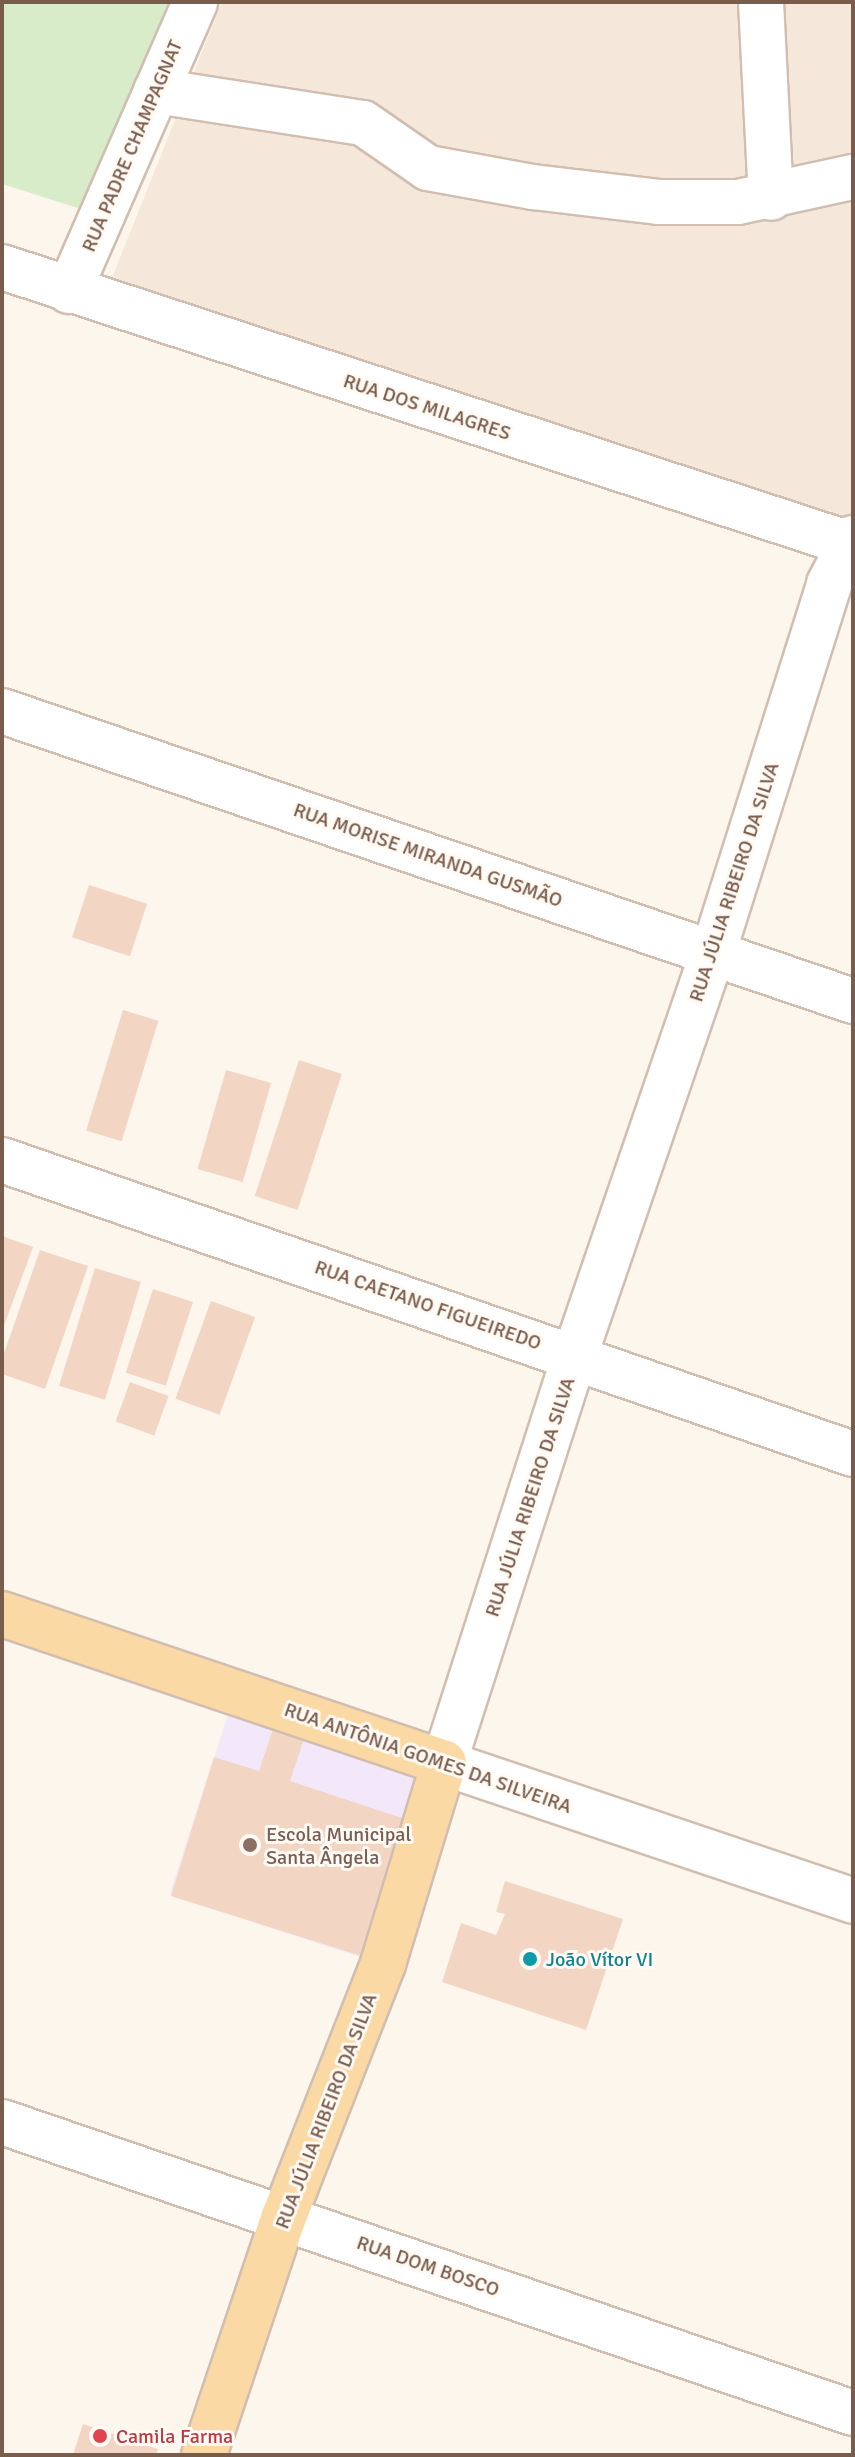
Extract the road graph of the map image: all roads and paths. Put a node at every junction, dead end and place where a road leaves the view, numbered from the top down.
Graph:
1 (195, 2) edge
2 (761, 2) edge
3 (156, 91) junction
4 (853, 177) edge
5 (771, 198) junction
6 (2, 267) edge
7 (69, 291) junction
8 (852, 542) edge
9 (2, 711) edge
10 (713, 953) junction
11 (853, 1001) edge
12 (2, 1160) edge
13 (575, 1355) junction
14 (853, 1454) edge
15 (2, 1614) edge
16 (444, 1763) junction
17 (853, 1901) edge
18 (2, 2122) edge
19 (284, 2216) junction
20 (853, 2413) edge
21 (204, 2455) edge

1 - 3 street, RUA PADRE CHAMPAGNAT
2 - 5 street
3 - 5 street
3 - 7 street, RUA PADRE CHAMPAGNAT
4 - 5 street
6 - 7 street, RUA DOS MILAGRES
7 - 8 street, RUA DOS MILAGRES
8 - 10 street, RUA JÚLIA RIBEIRO DA SILVA
9 - 10 street, RUA MORISE MIRANDA GUSMÃO
10 - 11 street, RUA MORISE MIRANDA GUSMÃO
10 - 13 street, RUA JÚLIA RIBEIRO DA SILVA
12 - 13 street, RUA CAETANO FIGUEIREDO
13 - 14 street, RUA CAETANO FIGUEIREDO
13 - 16 street, RUA JÚLIA RIBEIRO DA SILVA
15 - 16 main road, RUA ANTÔNIA GOMES DA SILVEIRA
16 - 17 street, RUA ANTÔNIA GOMES DA SILVEIRA
16 - 19 main road, RUA JÚLIA RIBEIRO DA SILVA
18 - 19 street, RUA DOM BOSCO
19 - 20 street, RUA DOM BOSCO
19 - 21 main road, RUA JÚLIA RIBEIRO DA SILVA

